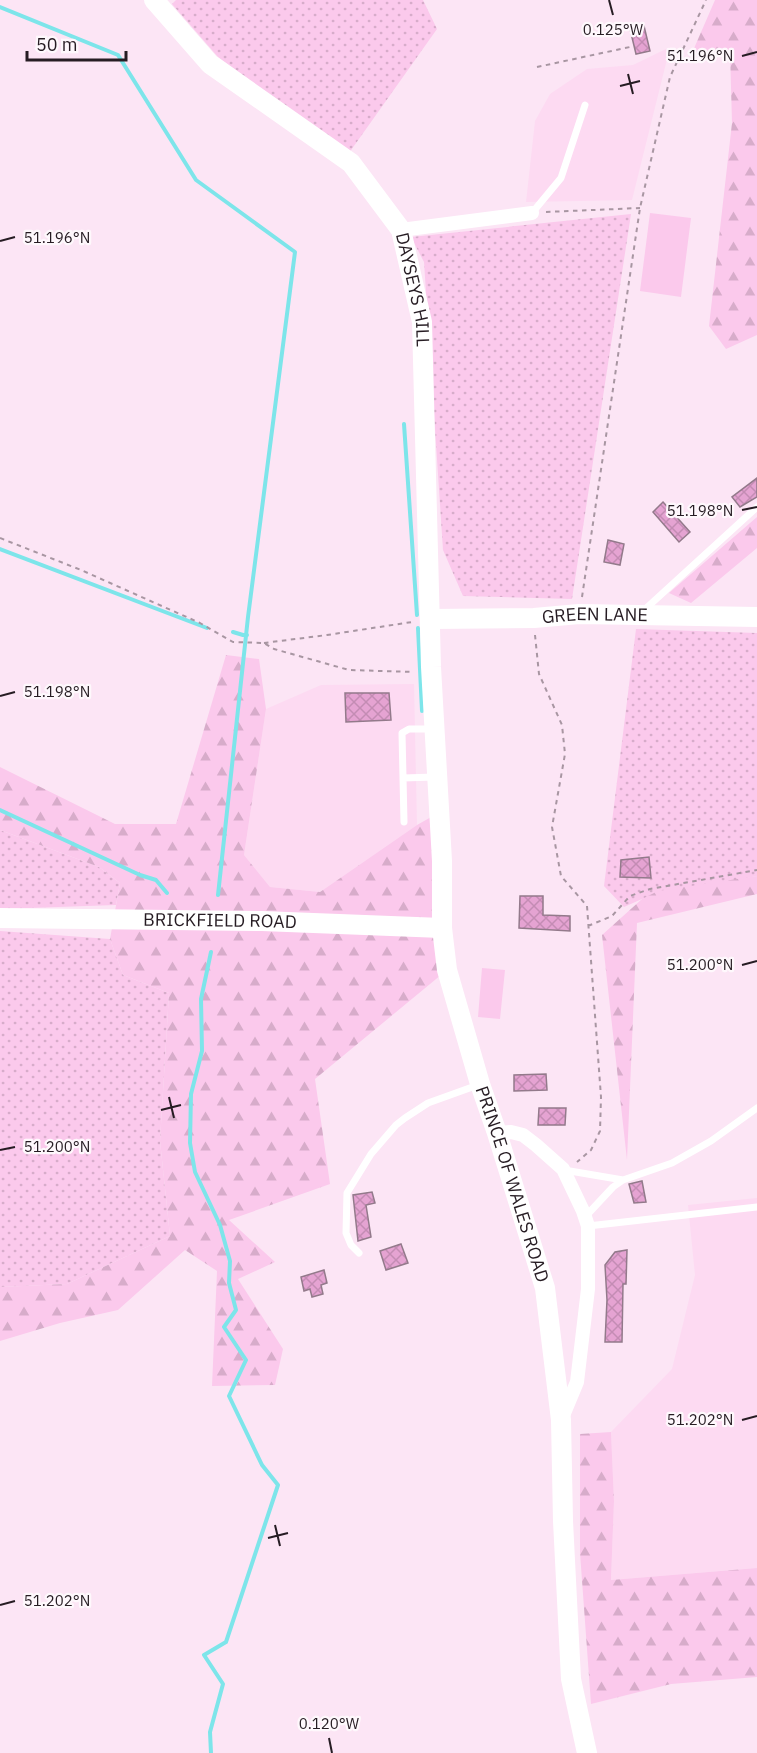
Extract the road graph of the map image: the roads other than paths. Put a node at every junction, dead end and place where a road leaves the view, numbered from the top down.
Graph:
1 (157, 1) edge
2 (585, 105) dead end
3 (532, 213) joint
4 (401, 230) junction
5 (757, 507) edge
6 (638, 615) junction
7 (757, 617) edge
8 (431, 620) junction
9 (435, 729) junction
10 (438, 776) junction
11 (402, 778) junction
12 (404, 822) dead end
13 (0, 918) edge
14 (442, 928) junction
15 (480, 1084) junction
16 (757, 1108) edge
17 (497, 1132) junction
18 (563, 1169) junction
19 (623, 1180) junction
20 (757, 1207) edge
21 (586, 1222) junction
22 (359, 1253) dead end
23 (561, 1420) junction
24 (587, 1753) edge

1 - 4 street, DAYSEYS HILL
2 - 3 lane
3 - 4 street
4 - 8 street, DAYSEYS HILL
5 - 6 lane
6 - 7 street, GREEN LANE
6 - 8 street, GREEN LANE
8 - 9 street, PRINCE OF WALES ROAD
9 - 10 street, PRINCE OF WALES ROAD
9 - 11 lane
10 - 11 lane
10 - 14 street, PRINCE OF WALES ROAD
11 - 12 lane
13 - 14 street, BRICKFIELD ROAD
14 - 15 street, PRINCE OF WALES ROAD
15 - 17 street, PRINCE OF WALES ROAD
15 - 22 lane
16 - 19 lane
17 - 18 street
17 - 23 street, PRINCE OF WALES ROAD
18 - 19 lane
18 - 21 street
19 - 21 lane
20 - 21 lane
21 - 23 street
23 - 24 street, PRINCE OF WALES ROAD

